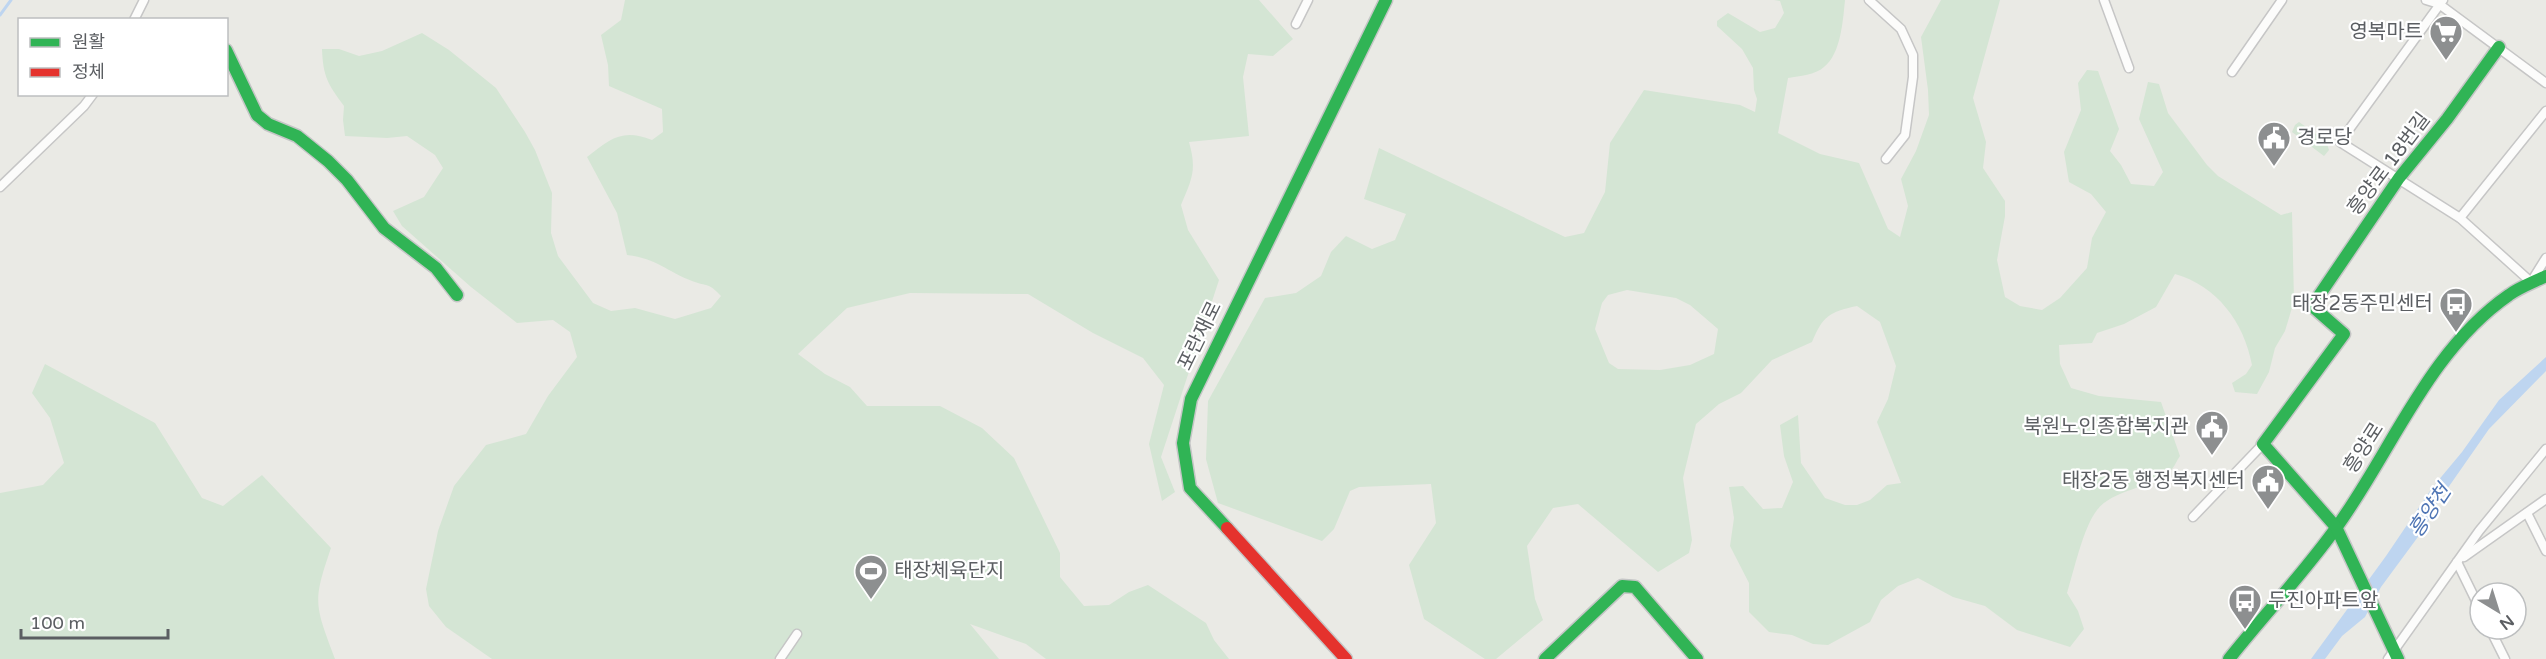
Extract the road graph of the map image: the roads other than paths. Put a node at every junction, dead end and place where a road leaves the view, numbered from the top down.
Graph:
1 (144, 0) edge
2 (1308, 0) edge
3 (1386, 0) edge
4 (1869, 0) edge
5 (2104, 0) edge
6 (2282, 0) edge
7 (2426, 0) edge
8 (2441, 2) edge
9 (135, 18) edge
10 (1296, 24) dead end
11 (2499, 47) junction
12 (228, 53) edge
13 (2129, 68) dead end
14 (2232, 72) dead end
15 (2546, 83) edge
16 (92, 96) edge
17 (2546, 111) edge
18 (1886, 159) dead end
19 (2399, 178) junction
20 (0, 187) edge
21 (2460, 218) junction
22 (2546, 258) edge
23 (2546, 276) edge
24 (2531, 282) junction
25 (457, 295) dead end
26 (2263, 444) junction
27 (2546, 449) edge
28 (2546, 499) edge
29 (2526, 513) junction
30 (2193, 517) dead end
31 (2336, 527) junction
32 (2546, 551) edge
33 (2457, 562) junction
34 (2468, 584) edge
35 (797, 634) dead end
36 (2496, 641) edge
37 (2392, 652) edge
38 (780, 659) edge
39 (1346, 659) edge
40 (1545, 659) edge
41 (1697, 659) edge
42 (2229, 659) edge
43 (2505, 659) edge

1 - 9 street
2 - 10 street
3 - 39 street, 포란재로
4 - 18 street
5 - 13 street
6 - 14 street
7 - 8 street
8 - 11 street
8 - 19 street
11 - 15 street
11 - 19 street, 흥양로 18번길
12 - 25 street
16 - 20 street
17 - 21 street
19 - 21 street
19 - 26 street, 흥양로 18번길
21 - 24 street
22 - 24 street
23 - 24 street, 흥양로
24 - 31 street, 흥양로
26 - 30 street
26 - 31 street
27 - 33 street
28 - 29 street
29 - 32 street
29 - 33 street
31 - 37 street
31 - 42 street, 흥양로
33 - 34 street
33 - 37 street
35 - 38 street
36 - 43 street
40 - 41 street

